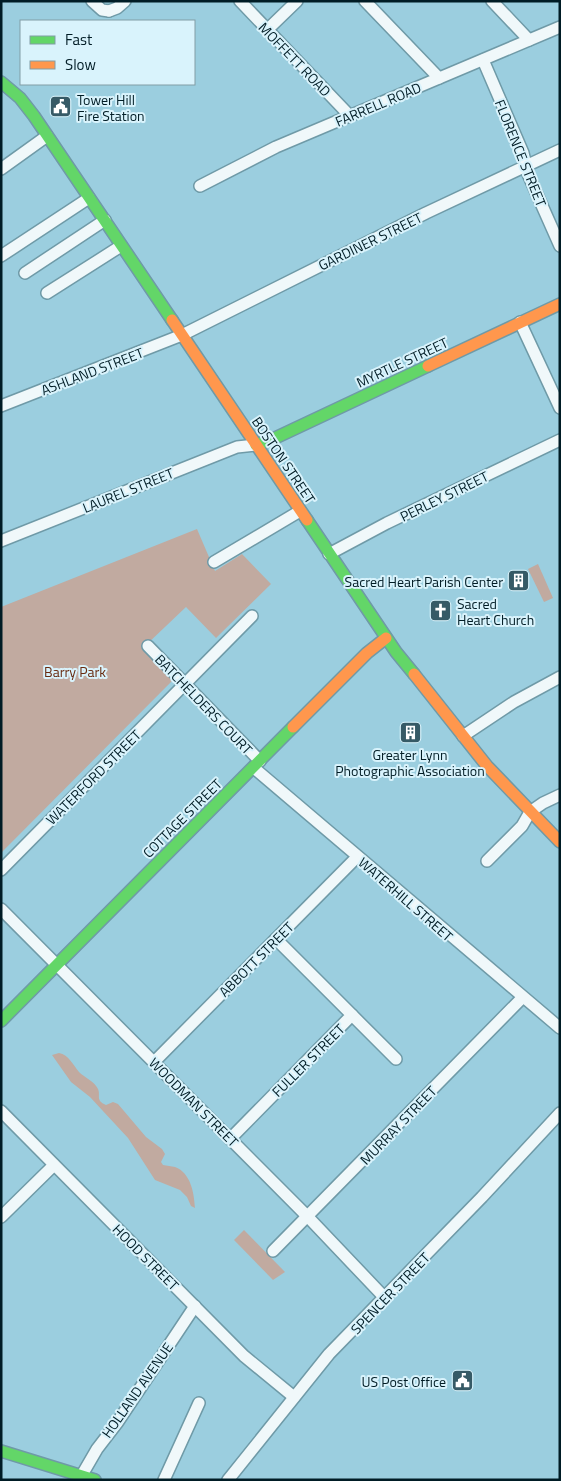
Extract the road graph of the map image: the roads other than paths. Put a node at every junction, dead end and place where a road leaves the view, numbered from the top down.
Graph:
1 (92, 1) edge
2 (125, 1) edge
3 (240, 1) edge
4 (297, 1) edge
5 (365, 1) edge
6 (492, 1) edge
7 (111, 16) edge
8 (560, 27) edge
9 (267, 30) junction
10 (529, 40) junction
11 (483, 60) junction
12 (439, 78) junction
13 (1, 82) edge
14 (350, 116) junction
15 (47, 136) junction
16 (560, 150) edge
17 (526, 165) junction
18 (1, 169) edge
19 (200, 186) dead end
20 (89, 198) junction
21 (104, 220) junction
22 (122, 246) junction
23 (560, 246) edge
24 (1, 256) edge
25 (25, 273) dead end
26 (47, 293) dead end
27 (560, 304) edge
28 (520, 322) junction
29 (182, 335) junction
30 (1, 406) edge
31 (560, 408) edge
32 (560, 440) edge
33 (256, 445) junction
34 (300, 511) junction
35 (1, 541) edge
36 (329, 554) junction
37 (214, 562) dead end
38 (252, 616) dead end
39 (386, 638) junction
40 (148, 646) dead end
41 (560, 677) edge
42 (184, 683) junction
43 (463, 736) junction
44 (257, 764) junction
45 (560, 795) edge
46 (530, 812) junction
47 (560, 842) edge
48 (357, 857) junction
49 (486, 862) dead end
50 (1, 870) edge
51 (1, 908) edge
52 (276, 939) junction
53 (57, 965) junction
54 (522, 998) junction
55 (352, 1015) junction
56 (1, 1021) edge
57 (560, 1028) edge
58 (396, 1059) dead end
59 (154, 1062) junction
60 (1, 1111) edge
61 (560, 1113) edge
62 (230, 1139) junction
63 (54, 1165) junction
64 (1, 1217) edge
65 (308, 1217) junction
66 (273, 1252) dead end
67 (385, 1298) junction
68 (195, 1306) junction
69 (294, 1397) junction
70 (199, 1404) dead end
71 (1, 1451) edge
72 (80, 1478) edge
73 (95, 1480) edge
74 (164, 1480) edge
75 (228, 1480) edge

1 - 7 street
2 - 7 street
3 - 9 street, MOFFETT ROAD
4 - 9 street
5 - 12 street
6 - 10 street
8 - 10 street, FARRELL ROAD
9 - 14 street, MOFFETT ROAD
10 - 11 street, FARRELL ROAD
11 - 12 street, FARRELL ROAD
11 - 17 street, FLORENCE STREET
12 - 14 street, FARRELL ROAD
13 - 15 main road, BOSTON STREET
14 - 19 street, FARRELL ROAD
15 - 18 street
15 - 20 main road, BOSTON STREET
16 - 17 street, GARDINER STREET
17 - 23 street, FLORENCE STREET
17 - 29 street, GARDINER STREET
20 - 21 main road, BOSTON STREET
20 - 24 street
21 - 22 main road, BOSTON STREET
21 - 25 street
22 - 26 street
22 - 29 main road, BOSTON STREET
27 - 28 main road, MYRTLE STREET
28 - 31 street
28 - 33 main road, MYRTLE STREET
29 - 30 street, ASHLAND STREET
29 - 33 main road, BOSTON STREET
32 - 36 street, PERLEY STREET
33 - 34 main road, BOSTON STREET
33 - 35 street, LAUREL STREET
34 - 36 main road, BOSTON STREET
34 - 37 street
36 - 39 main road, BOSTON STREET
38 - 42 street, WATERFORD STREET
39 - 43 main road, BOSTON STREET
39 - 44 main road, COTTAGE STREET
40 - 42 street, BATCHELDERS COURT
41 - 43 street
42 - 44 street, BATCHELDERS COURT
42 - 50 street, WATERFORD STREET
43 - 46 main road, BOSTON STREET
44 - 48 street, WATERHILL STREET
44 - 53 main road, COTTAGE STREET
45 - 46 street
46 - 47 main road, BOSTON STREET
46 - 49 street
48 - 52 street, ABBOTT STREET
48 - 54 street, WATERHILL STREET
51 - 53 street, WOODMAN STREET
52 - 55 street, FULLER STREET
52 - 59 street, ABBOTT STREET
53 - 56 main road, COTTAGE STREET
53 - 59 street, WOODMAN STREET
54 - 57 street, WATERHILL STREET
54 - 65 street, MURRAY STREET
55 - 58 street
55 - 62 street, FULLER STREET
59 - 62 street, WOODMAN STREET
60 - 63 street, HOOD STREET
61 - 67 street, SPENCER STREET
62 - 65 street, WOODMAN STREET
63 - 64 street
63 - 68 street, HOOD STREET
65 - 66 street, MURRAY STREET
65 - 67 street, WOODMAN STREET
67 - 69 street, SPENCER STREET
68 - 69 street, HOOD STREET
68 - 72 street, HOLLAND AVENUE
69 - 75 street, SPENCER STREET
70 - 74 street
71 - 72 main road
72 - 73 main road

